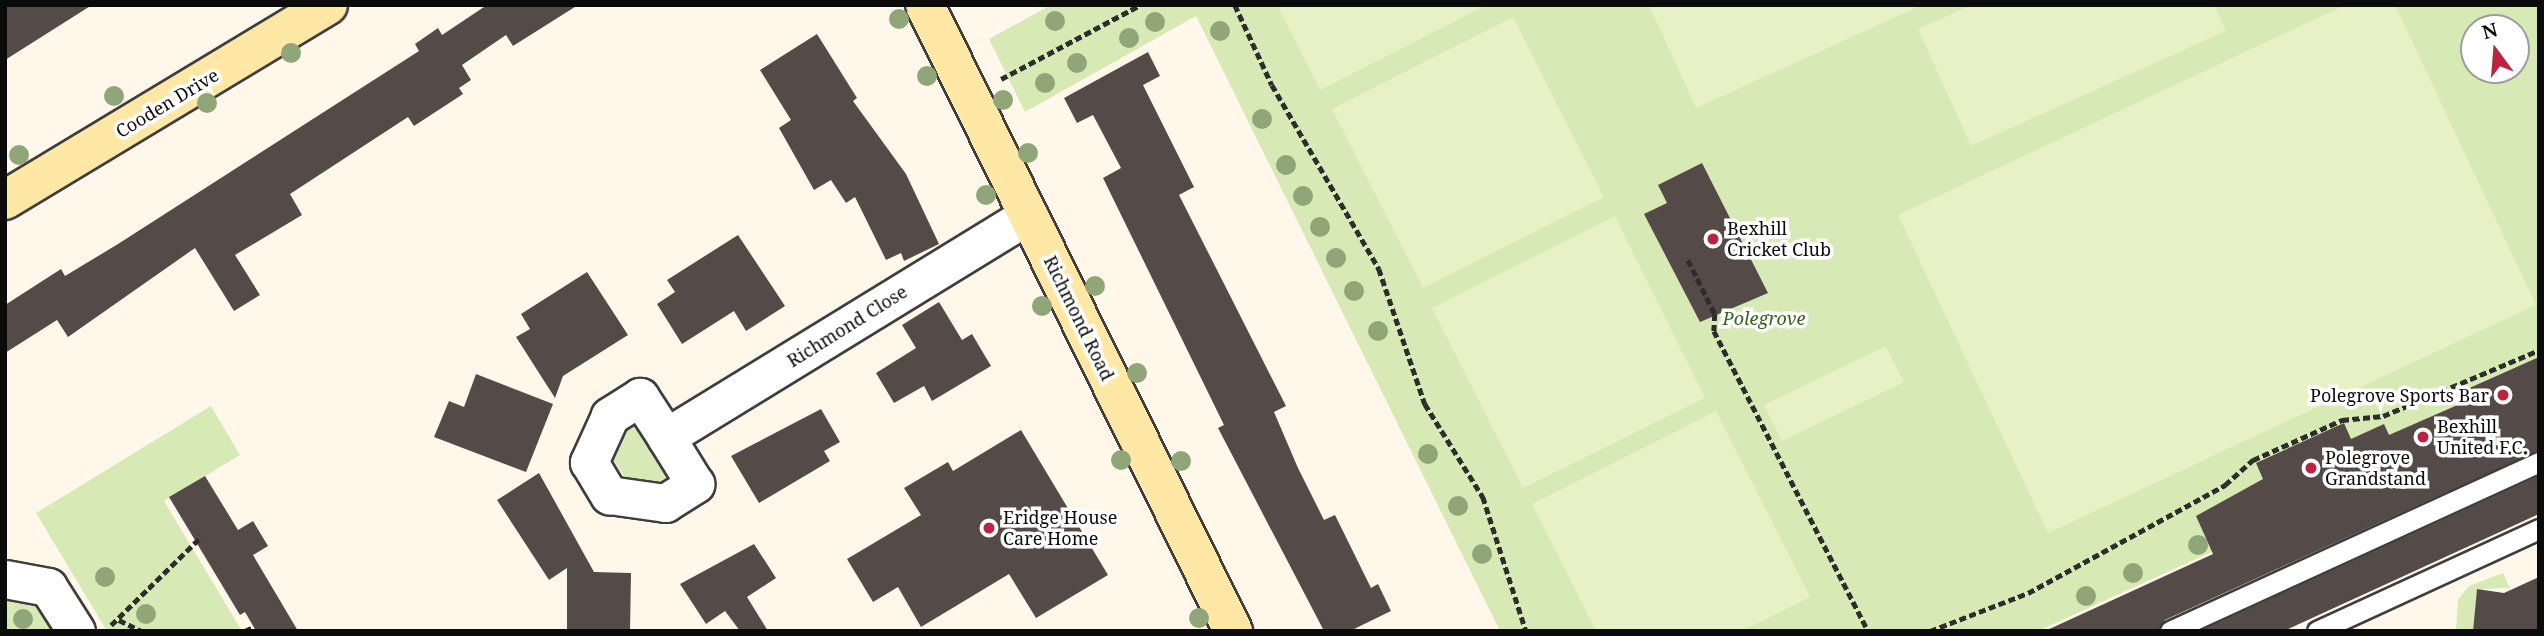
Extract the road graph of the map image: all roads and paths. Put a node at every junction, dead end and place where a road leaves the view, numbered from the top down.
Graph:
1 (328, 5) edge
2 (925, 5) edge
3 (1140, 5) edge
4 (1235, 5) edge
5 (970, 96) junction
6 (5, 200) edge
7 (1028, 215) junction
8 (1688, 260) dead end
9 (2539, 350) edge
10 (666, 437) dead end
11 (2539, 462) edge
12 (2539, 529) edge
13 (201, 537) dead end
14 (5, 579) edge
15 (119, 620) junction
16 (253, 627) dead end
17 (76, 631) edge
18 (102, 631) edge
19 (142, 631) edge
20 (245, 631) edge
21 (1234, 631) edge
22 (1526, 631) edge
23 (1868, 631) edge
24 (1930, 631) edge
25 (2170, 631) edge
26 (2317, 631) edge

1 - 6 main road, Cooden Drive
2 - 5 main road, Richmond Road
3 - 5 path
4 - 22 path
5 - 7 main road, Richmond Road
7 - 10 street, Richmond Close
7 - 21 main road, Richmond Road
8 - 23 path
9 - 24 path
11 - 25 lane
12 - 26 lane
13 - 15 path
14 - 17 street
15 - 18 path
15 - 19 path
16 - 20 path

